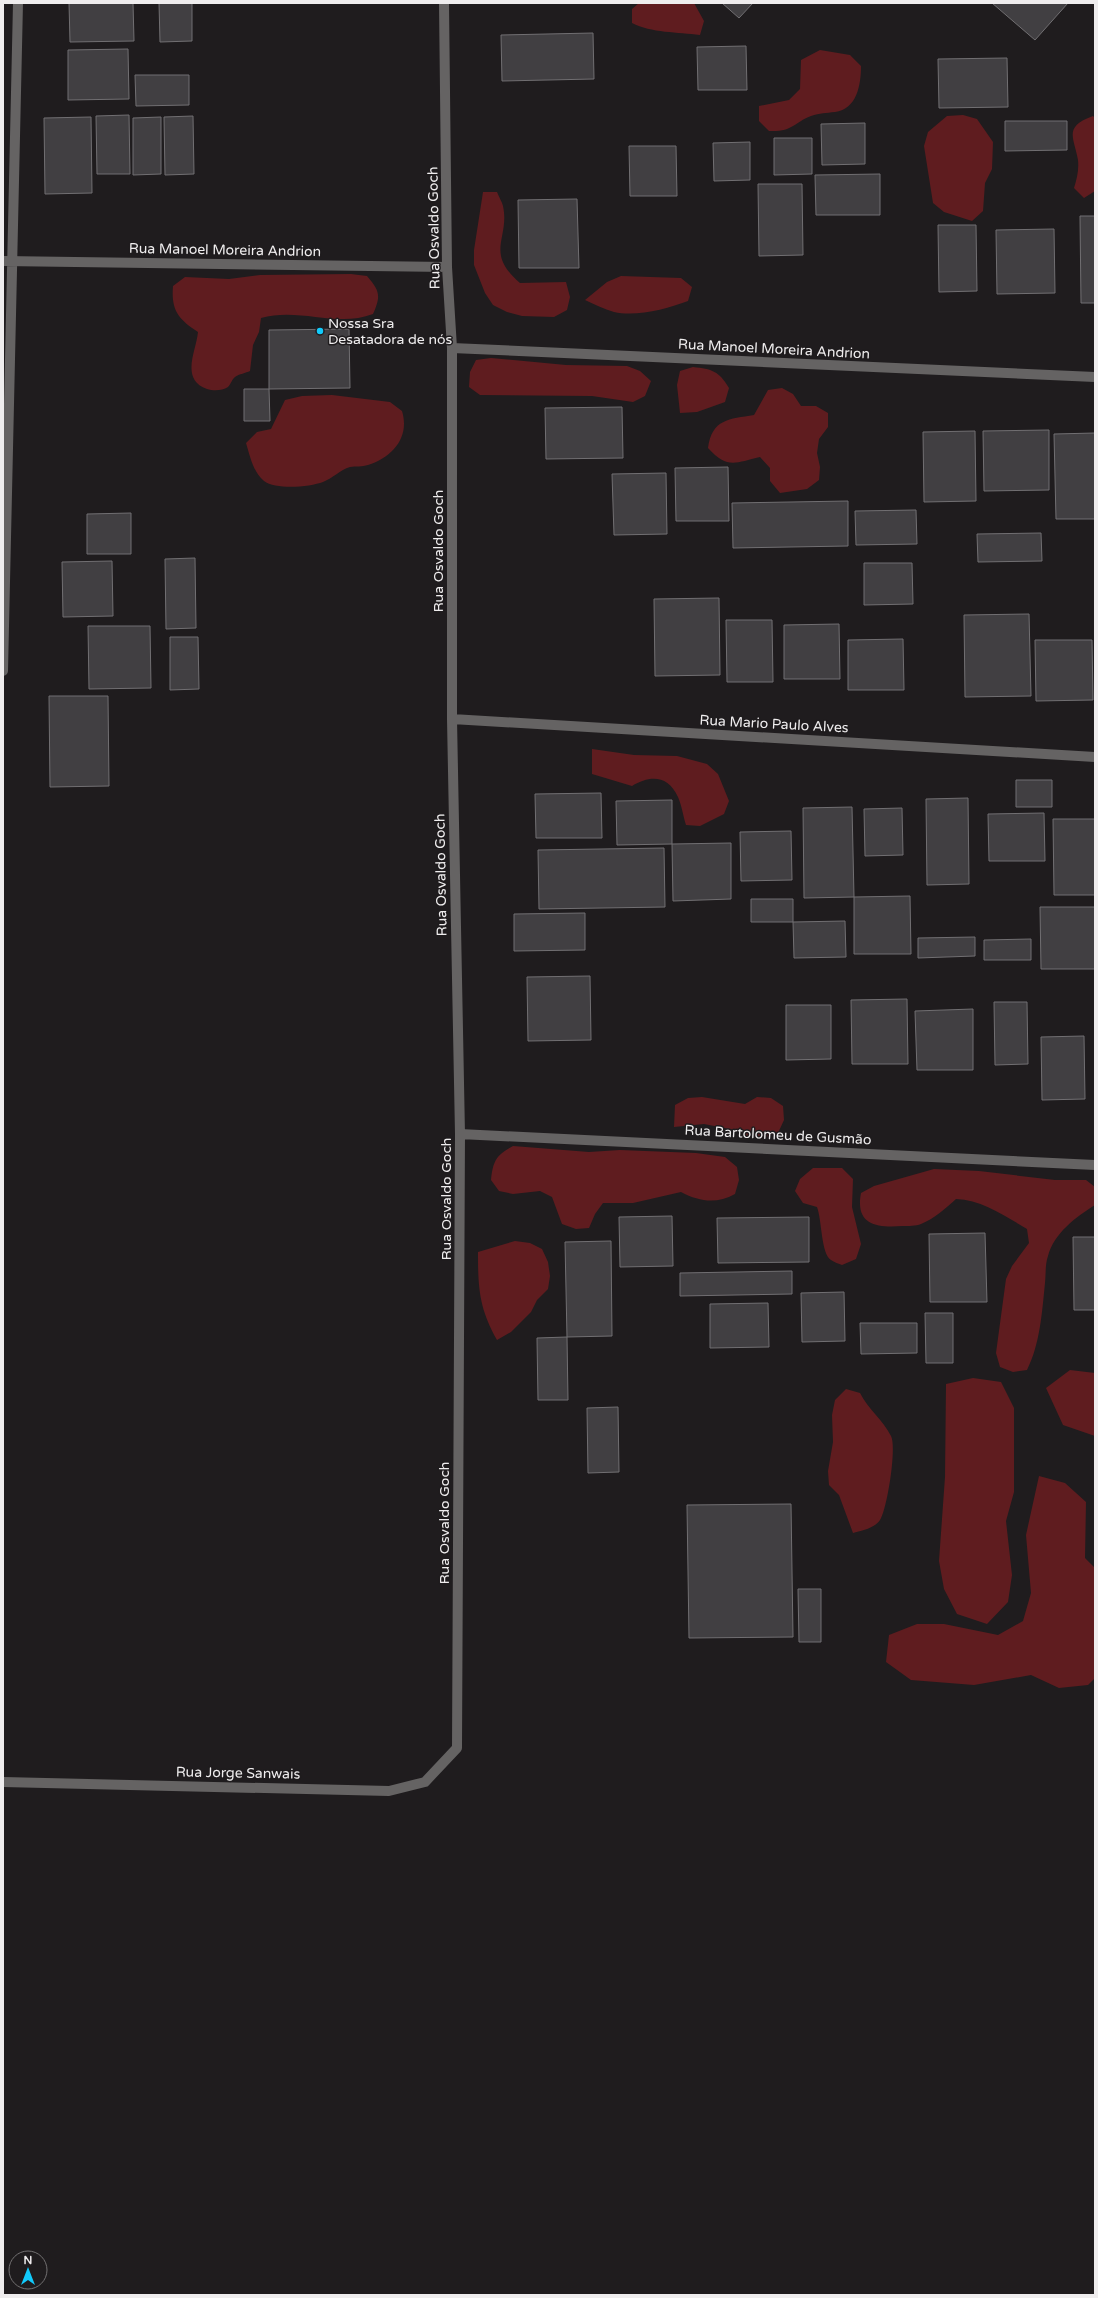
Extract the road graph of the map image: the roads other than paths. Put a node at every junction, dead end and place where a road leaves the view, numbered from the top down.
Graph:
1 (18, 3) edge
2 (444, 3) edge
3 (3, 261) edge
4 (14, 261) junction
5 (447, 267) junction
6 (452, 348) junction
7 (1095, 377) edge
8 (3, 671) edge
9 (452, 719) junction
10 (1095, 757) edge
11 (460, 1134) junction
12 (1095, 1165) edge
13 (457, 1748) joint
14 (3, 1782) edge

1 - 4 street
2 - 5 street, Rua Osvaldo Goch
3 - 4 street, Rua Manoel Moreira Andrion
4 - 5 street, Rua Manoel Moreira Andrion
4 - 8 street
5 - 6 street, Rua Osvaldo Goch
6 - 7 street, Rua Manoel Moreira Andrion
6 - 9 street, Rua Osvaldo Goch
9 - 10 street, Rua Mario Paulo Alves
9 - 11 street, Rua Osvaldo Goch
11 - 12 street, Rua Bartolomeu de Gusmão
11 - 13 street, Rua Osvaldo Goch
13 - 14 street, Rua Jorge Sanwais

